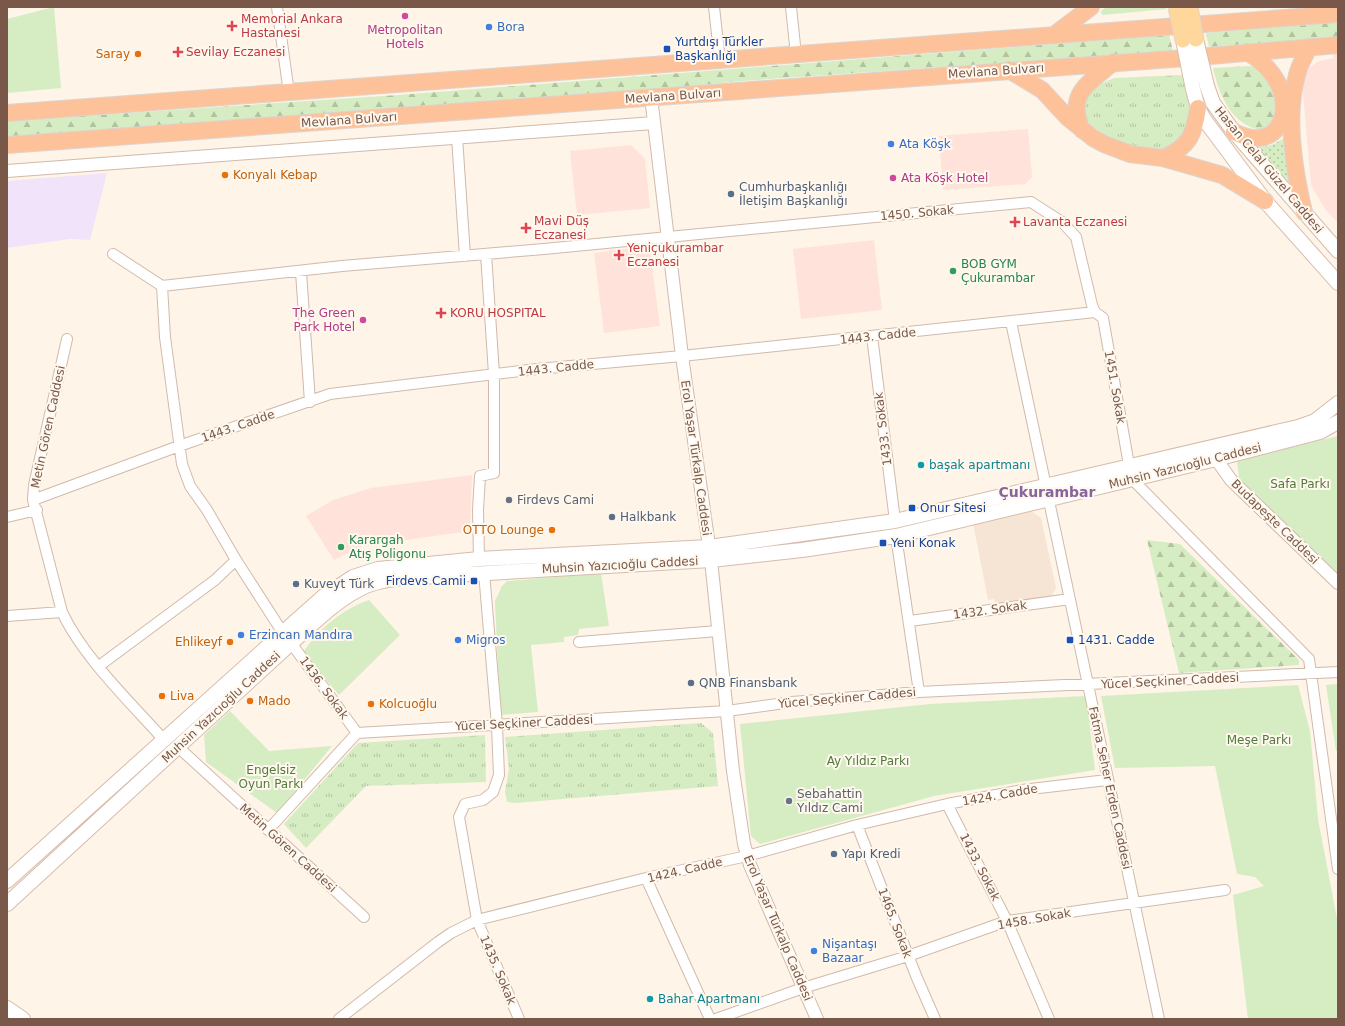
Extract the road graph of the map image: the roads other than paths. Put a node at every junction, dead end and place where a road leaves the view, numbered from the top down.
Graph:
1 (276, 7) edge
2 (714, 7) edge
3 (791, 7) edge
4 (1091, 7) edge
5 (1176, 7) edge
6 (1190, 7) edge
7 (1338, 14) edge
8 (1054, 36) junction
9 (1189, 39) junction
10 (1338, 45) edge
11 (1309, 47) junction
12 (1247, 52) junction
13 (796, 55) junction
14 (720, 61) junction
15 (1114, 62) junction
16 (1010, 70) junction
17 (288, 93) junction
18 (651, 97) junction
19 (1198, 108) junction
20 (7, 113) edge
21 (654, 122) junction
22 (1082, 130) junction
23 (1234, 132) junction
24 (457, 137) junction
25 (7, 145) edge
26 (1163, 158) junction
27 (7, 170) edge
28 (1265, 201) junction
29 (1304, 212) junction
30 (668, 236) junction
31 (1338, 251) edge
32 (113, 254) dead end
33 (486, 254) junction
34 (465, 256) junction
35 (301, 272) junction
36 (1338, 283) edge
37 (162, 286) junction
38 (1095, 312) junction
39 (1011, 322) junction
40 (872, 336) junction
41 (67, 339) dead end
42 (682, 356) junction
43 (494, 374) junction
44 (310, 402) junction
45 (1338, 403) edge
46 (1338, 422) edge
47 (1338, 427) edge
48 (1320, 432) junction
49 (180, 446) junction
50 (1216, 459) junction
51 (1129, 465) junction
52 (1132, 479) junction
53 (1046, 485) junction
54 (1048, 499) junction
55 (33, 500) junction
56 (36, 510) junction
57 (7, 516) edge
58 (895, 521) junction
59 (896, 536) junction
60 (710, 554) junction
61 (478, 559) junction
62 (236, 560) junction
63 (484, 572) junction
64 (1338, 583) edge
65 (1070, 599) junction
66 (62, 612) junction
67 (7, 616) edge
68 (910, 622) junction
69 (718, 631) junction
70 (287, 638) junction
71 (579, 642) dead end
72 (99, 666) junction
73 (1338, 672) edge
74 (1311, 674) junction
75 (1088, 684) junction
76 (919, 692) junction
77 (727, 711) junction
78 (497, 726) junction
79 (357, 733) junction
80 (164, 740) junction
81 (178, 747) junction
82 (1107, 780) junction
83 (947, 804) junction
84 (857, 826) junction
85 (268, 830) junction
86 (1335, 835) edge
87 (747, 856) junction
88 (1338, 869) edge
89 (646, 878) junction
90 (7, 881) edge
91 (1226, 890) dead end
92 (1134, 903) junction
93 (7, 904) edge
94 (364, 917) dead end
95 (477, 920) junction
96 (1007, 921) junction
97 (908, 956) junction
98 (803, 988) junction
99 (7, 1008) edge
100 (23, 1019) edge
101 (339, 1019) edge
102 (519, 1019) edge
103 (710, 1019) edge
104 (716, 1019) edge
105 (817, 1019) edge
106 (935, 1019) edge
107 (1049, 1019) edge
108 (1159, 1019) edge

1 - 17 street
2 - 14 street
3 - 13 street
4 - 8 highway
5 - 9 main road, bridge
6 - 9 main road, bridge
7 - 8 highway
8 - 13 highway
9 - 19 main road, Hasan Celal Güzel Caddesi, bridge
9 - 23 main road, Hasan Celal Güzel Caddesi, bridge
10 - 11 highway, Mevlana Bulvarı
11 - 12 highway, Mevlana Bulvarı
11 - 29 highway
12 - 15 highway, Mevlana Bulvarı
12 - 23 highway
13 - 14 highway
14 - 17 highway
15 - 16 highway, Mevlana Bulvarı
15 - 22 highway
16 - 18 highway, Mevlana Bulvarı
16 - 22 highway
17 - 20 highway
18 - 21 street, Erol Yaşar Türkalp Caddesi
18 - 25 highway, Mevlana Bulvarı
19 - 26 highway
19 - 28 main road, Hasan Celal Güzel Caddesi
21 - 24 street, Mevlana Bulvarı
21 - 30 street, Erol Yaşar Türkalp Caddesi
22 - 26 highway
23 - 29 main road, Hasan Celal Güzel Caddesi
24 - 27 street, Mevlana Bulvarı
24 - 34 street
26 - 28 highway
28 - 36 main road, Hasan Celal Güzel Caddesi
29 - 31 main road, Hasan Celal Güzel Caddesi
30 - 33 street, 1450. Sokak
30 - 38 street, 1450. Sokak
30 - 42 street, Erol Yaşar Türkalp Caddesi
32 - 37 street
33 - 34 street, 1450. Sokak
33 - 43 street
34 - 35 street, 1450. Sokak
35 - 37 street, 1450. Sokak
35 - 44 street
37 - 49 street, 1436. Sokak
38 - 39 street, 1443. Cadde
38 - 51 street, 1451. Sokak
39 - 40 street, 1443. Cadde
39 - 53 street, Fatma Seher Erden Caddesi
40 - 42 street, 1443. Cadde
40 - 58 street, 1433. Sokak
41 - 55 street, Metin Gören Caddesi
42 - 43 street, 1443. Cadde
42 - 60 street, Erol Yaşar Türkalp Caddesi
43 - 44 street, 1443. Cadde
43 - 61 street
44 - 49 street, 1443. Cadde
45 - 51 main road, Muhsin Yazıcıoğlu Caddesi
46 - 48 main road, Muhsin Yazıcıoğlu Caddesi
47 - 48 main road
48 - 50 main road, Muhsin Yazıcıoğlu Caddesi
49 - 55 street, 1443. Cadde
49 - 62 street, 1436. Sokak
50 - 52 main road, Muhsin Yazıcıoğlu Caddesi
50 - 64 street, Budapeşte Caddesi
51 - 53 main road, Muhsin Yazıcıoğlu Caddesi
52 - 54 main road, Muhsin Yazıcıoğlu Caddesi
52 - 74 street
53 - 54 street, Fatma Seher Erden Caddesi
53 - 58 main road, Muhsin Yazıcıoğlu Caddesi
54 - 59 main road, Muhsin Yazıcıoğlu Caddesi
54 - 65 street, Fatma Seher Erden Caddesi
55 - 56 street, Metin Gören Caddesi
56 - 57 street
56 - 66 street, Metin Gören Caddesi
58 - 60 main road, Muhsin Yazıcıoğlu Caddesi
59 - 60 main road, Muhsin Yazıcıoğlu Caddesi
59 - 68 street
60 - 61 main road, Muhsin Yazıcıoğlu Caddesi
60 - 63 main road, Muhsin Yazıcıoğlu Caddesi
60 - 69 street, Erol Yaşar Türkalp Caddesi
61 - 70 main road, Muhsin Yazıcıoğlu Caddesi
62 - 70 street, 1436. Sokak
62 - 72 street
63 - 70 main road, Muhsin Yazıcıoğlu Caddesi
63 - 78 street
65 - 68 street, 1432. Sokak
65 - 75 street, Fatma Seher Erden Caddesi
66 - 67 street
66 - 72 street, Metin Gören Caddesi
68 - 76 street
69 - 71 street
69 - 77 street, Erol Yaşar Türkalp Caddesi
70 - 79 street, 1436. Sokak
70 - 80 main road, Muhsin Yazıcıoğlu Caddesi
70 - 81 main road, Muhsin Yazıcıoğlu Caddesi
72 - 80 street, Metin Gören Caddesi
73 - 74 street, Yücel Seçkiner Caddesi
74 - 75 street, Yücel Seçkiner Caddesi
74 - 86 street
75 - 76 street, Yücel Seçkiner Caddesi
75 - 82 street, Fatma Seher Erden Caddesi
76 - 77 street, Yücel Seçkiner Caddesi
77 - 78 street, Yücel Seçkiner Caddesi
77 - 87 street, Erol Yaşar Türkalp Caddesi
78 - 79 street, Yücel Seçkiner Caddesi
78 - 95 street, 1435. Sokak
79 - 85 street
80 - 90 main road, Muhsin Yazıcıoğlu Caddesi
81 - 85 street, Metin Gören Caddesi
81 - 93 main road, Muhsin Yazıcıoğlu Caddesi
82 - 83 street, 1424. Cadde
82 - 92 street, Fatma Seher Erden Caddesi
83 - 84 street, 1424. Cadde
83 - 96 street, 1433. Sokak
84 - 87 street, 1424. Cadde
84 - 97 street, 1465. Sokak
85 - 94 street, Metin Gören Caddesi
86 - 88 street
87 - 89 street, 1424. Cadde
87 - 98 street, Erol Yaşar Türkalp Caddesi
89 - 95 street, 1424. Cadde
89 - 103 street
91 - 92 street, 1458. Sokak
92 - 96 street, 1458. Sokak
92 - 108 street, Fatma Seher Erden Caddesi
95 - 101 street, 1424. Cadde
95 - 102 street, 1435. Sokak
96 - 97 street, 1458. Sokak
96 - 107 street, 1433. Sokak
97 - 98 street, 1458. Sokak
97 - 106 street, 1465. Sokak
98 - 104 street, 1458. Sokak
98 - 105 street, Erol Yaşar Türkalp Caddesi
99 - 100 main road

